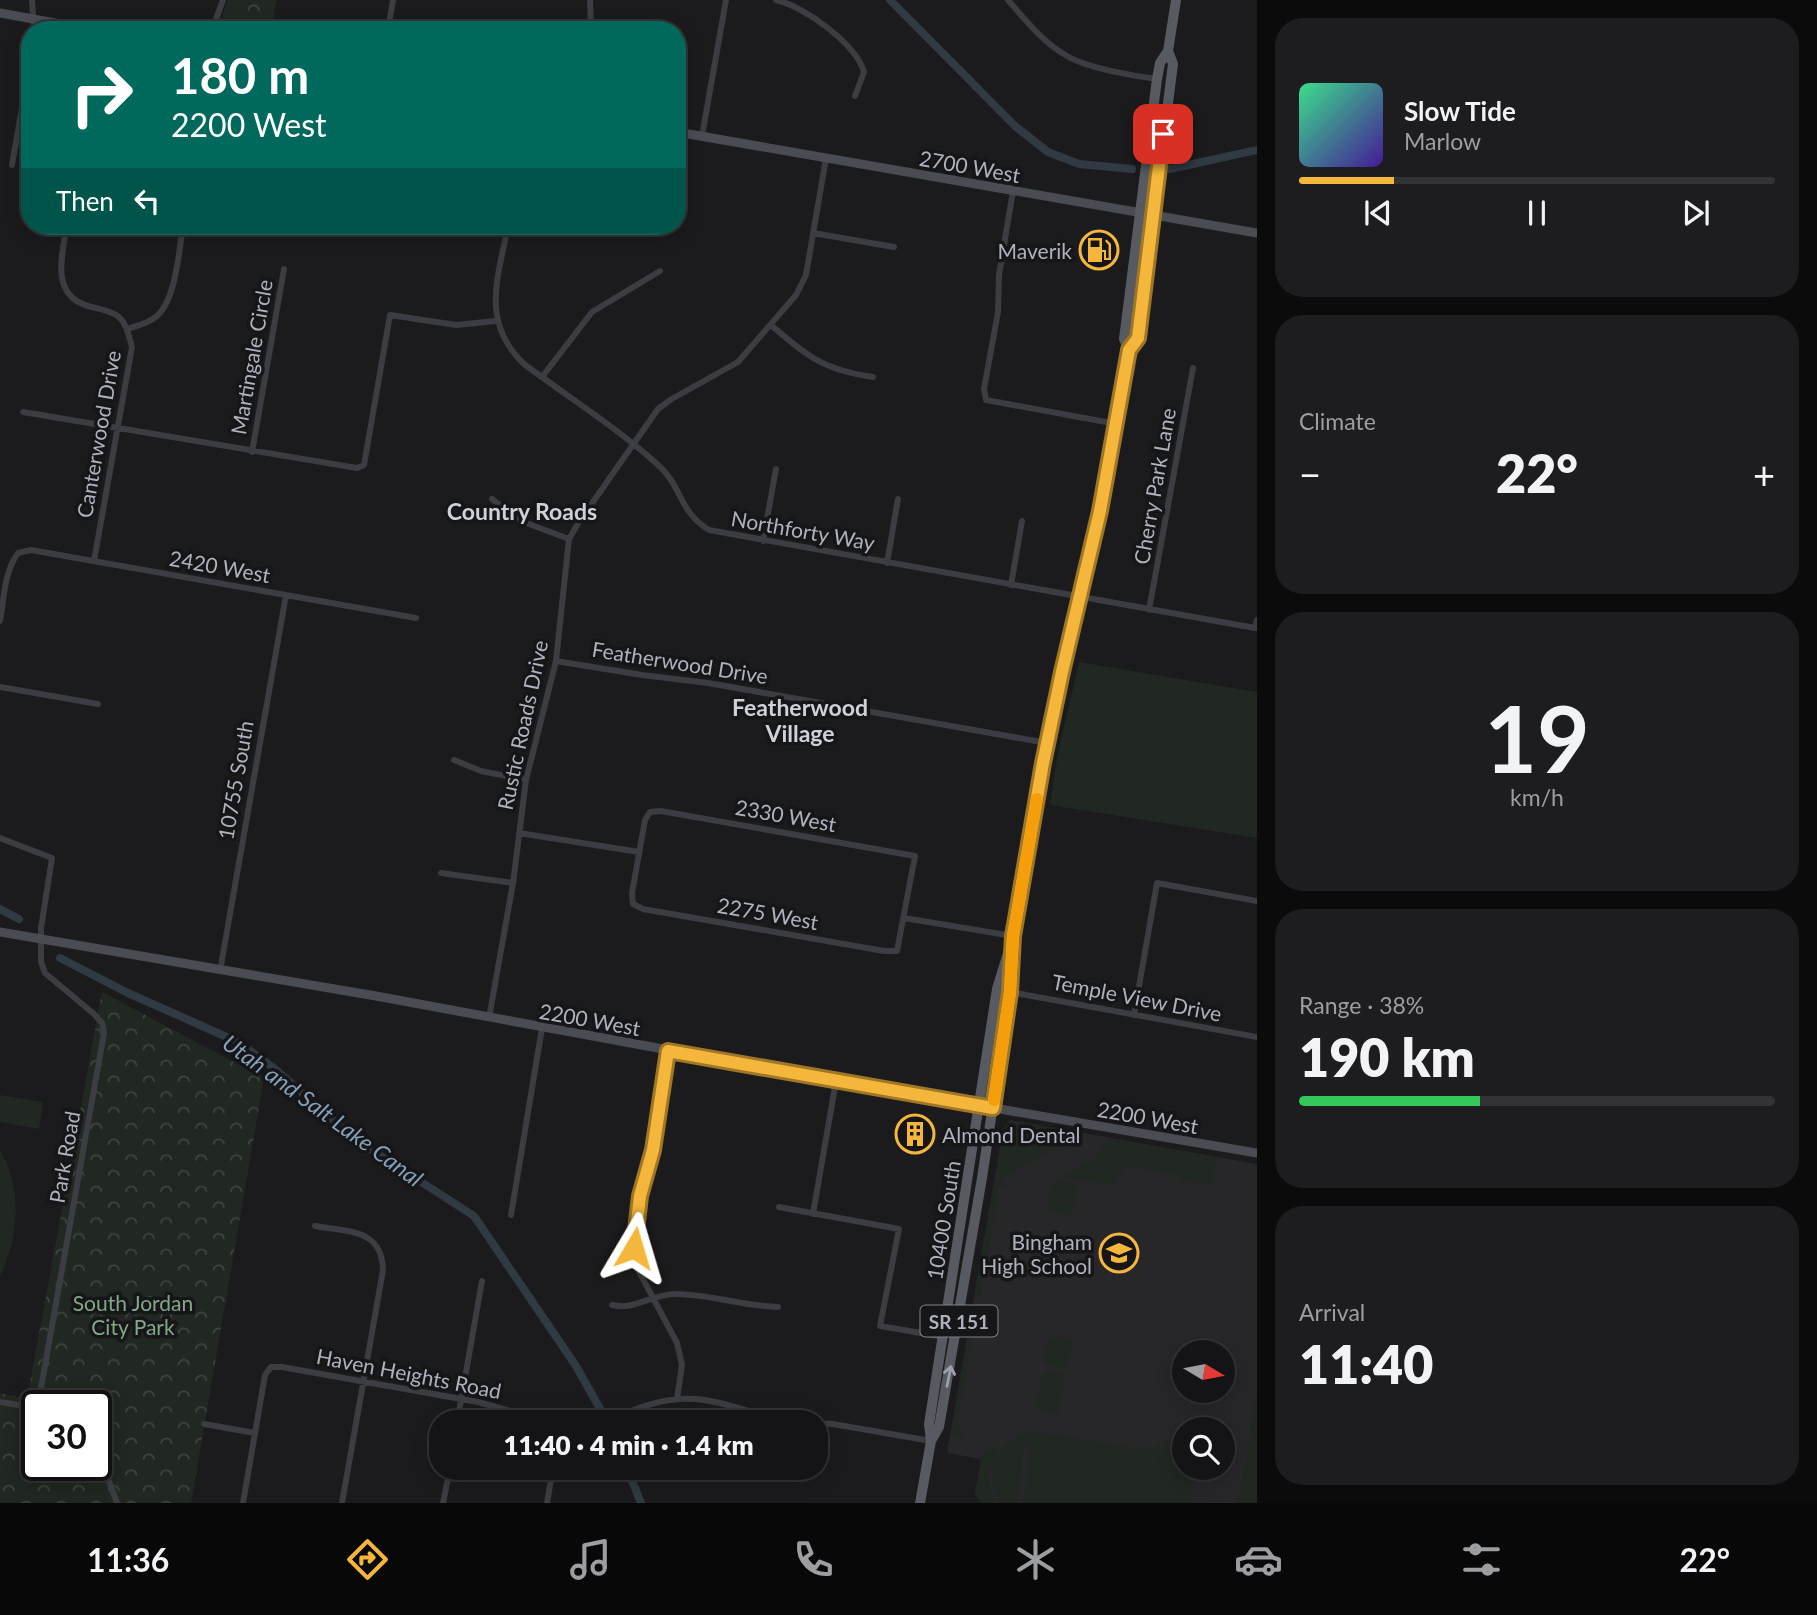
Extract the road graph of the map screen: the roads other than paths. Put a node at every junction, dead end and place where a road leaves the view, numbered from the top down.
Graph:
1 (32, 0) edge
2 (223, 0) edge
3 (393, 0) edge
4 (590, 0) edge
5 (726, 0) edge
6 (776, 0) edge
7 (1008, 0) edge
8 (1176, 0) edge
9 (0, 13) edge
10 (33, 19) junction
11 (44, 21) edge
12 (215, 21) edge
13 (390, 21) edge
14 (591, 21) edge
15 (1168, 51) junction
16 (1157, 79) junction
17 (855, 96) dead end
18 (21, 114) edge
19 (686, 133) edge
20 (702, 136) junction
21 (826, 158) junction
22 (12, 165) dead end
23 (1013, 191) junction
24 (1140, 212) junction
25 (1153, 215) junction
26 (813, 233) junction
27 (1257, 233) edge
28 (66, 235) edge
29 (181, 235) edge
30 (506, 235) edge
31 (894, 247) dead end
32 (284, 269) dead end
33 (660, 271) dead end
34 (496, 321) junction
35 (771, 325) junction
36 (127, 329) junction
37 (1129, 350) junction
38 (1193, 368) dead end
39 (542, 377) junction
40 (873, 377) dead end
41 (23, 412) dead end
42 (1117, 424) junction
43 (119, 428) junction
44 (632, 445) junction
45 (252, 452) junction
46 (776, 469) dead end
47 (492, 499) dead end
48 (898, 499) dead end
49 (1022, 521) dead end
50 (569, 539) junction
51 (764, 541) junction
52 (94, 561) junction
53 (887, 563) junction
54 (1011, 585) junction
55 (286, 595) junction
56 (1080, 597) junction
57 (1149, 610) junction
58 (416, 618) dead end
59 (1257, 620) edge
60 (0, 621) edge
61 (556, 661) junction
62 (0, 687) edge
63 (98, 704) dead end
64 (1047, 743) junction
65 (454, 760) dead end
66 (526, 779) junction
67 (519, 833) junction
68 (0, 838) edge
69 (639, 852) junction
70 (441, 873) dead end
71 (513, 883) junction
72 (1257, 901) edge
73 (904, 918) junction
74 (0, 932) edge
75 (1013, 936) junction
76 (42, 940) junction
77 (220, 971) junction
78 (1010, 992) junction
79 (1134, 1015) junction
80 (489, 1018) junction
81 (542, 1028) junction
82 (1257, 1037) edge
83 (668, 1051) junction
84 (836, 1081) junction
85 (979, 1106) junction
86 (993, 1108) junction
87 (1257, 1153) edge
88 (779, 1208) dead end
89 (813, 1213) junction
90 (511, 1215) dead end
91 (315, 1226) dead end
92 (482, 1281) dead end
93 (652, 1298) junction
94 (612, 1305) dead end
95 (778, 1307) dead end
96 (944, 1337) junction
97 (363, 1382) junction
98 (41, 1390) edge
99 (461, 1399) junction
100 (677, 1399) junction
101 (0, 1402) edge
102 (21, 1404) edge
103 (459, 1410) edge
104 (505, 1410) edge
105 (631, 1410) edge
106 (738, 1410) edge
107 (205, 1424) dead end
108 (828, 1424) edge
109 (255, 1433) junction
110 (931, 1441) junction
111 (448, 1480) edge
112 (551, 1480) edge
113 (109, 1481) edge
114 (117, 1503) edge
115 (243, 1503) edge
116 (342, 1503) edge
117 (443, 1503) edge
118 (547, 1503) edge
119 (920, 1503) edge

1 - 10 street
2 - 12 street
3 - 13 street
4 - 14 street
5 - 20 street
6 - 17 street
7 - 16 street
8 - 15 main road, SR 151
9 - 10 street
10 - 11 street
15 - 16 main road, SR 151
15 - 25 main road, SR 151
16 - 24 main road, SR 151
18 - 22 street
19 - 20 street, 2700 West
20 - 21 street, 2700 West
21 - 23 street, 2700 West
21 - 26 street, Rustic Roads Drive
23 - 24 street, 2700 West
23 - 42 street
24 - 25 street, 2700 West
24 - 37 main road, SR 151
25 - 27 street, 2700 West
25 - 37 main road, SR 151
26 - 31 street
26 - 35 street, Rustic Roads Drive
28 - 36 street, Canterwood Drive
29 - 36 street
30 - 34 street, Northforty Way
32 - 45 street, Martingale Circle
33 - 39 street
34 - 39 street, Northforty Way
34 - 45 street
35 - 40 street
35 - 44 street, Rustic Roads Drive
36 - 43 street, Canterwood Drive
37 - 42 main road, SR 151
38 - 57 street, Cherry Park Lane
39 - 44 street, Northforty Way
41 - 43 street
42 - 56 main road, SR 151
43 - 45 street
43 - 52 street, Canterwood Drive
44 - 50 street, Rustic Roads Drive
44 - 51 street, Northforty Way
46 - 51 street
47 - 50 street
48 - 53 street
49 - 54 street
50 - 61 street, Rustic Roads Drive
51 - 53 street, Northforty Way
52 - 55 street, 2420 West
52 - 60 street, 2420 West
53 - 54 street, Northforty Way
54 - 56 street, Northforty Way
55 - 58 street, 2420 West
55 - 77 street, 10755 South
56 - 57 street, Northforty Way
56 - 64 main road, SR 151
57 - 59 street, Northforty Way
61 - 64 street, Featherwood Drive
61 - 66 street, Rustic Roads Drive
62 - 63 street
64 - 75 main road, SR 151
65 - 66 street
66 - 67 street, Rustic Roads Drive
67 - 69 street
67 - 71 street, Rustic Roads Drive
68 - 76 street
69 - 73 street, 2275 West
69 - 73 street, 2330 West
70 - 71 street
71 - 80 street, Rustic Roads Drive
72 - 79 street
73 - 75 street
74 - 76 street, 2200 West
75 - 78 main road, SR 151
75 - 85 main road, 10400 South / SR 151
76 - 77 street, 2200 West
76 - 98 street, Park Road
77 - 80 street, 2200 West
78 - 79 street, Temple View Drive
78 - 86 main road, 10400 South / SR 151
79 - 82 street, Temple View Drive
80 - 81 street, 2200 West
81 - 83 street, 2200 West
81 - 90 street
83 - 84 street, 2200 West
83 - 93 street
84 - 85 street, 2200 West
84 - 89 street
85 - 86 street, 2200 West
85 - 96 main road, 10400 South / SR 151
86 - 87 street, 2200 West
110 -> 86 main road, 10400 South / SR 151
88 - 89 street
89 - 96 street
91 - 97 street
92 - 99 street
93 - 94 street
93 - 95 street
93 - 100 street
96 - 110 main road, SR 151
97 - 99 street, Haven Heights Road
97 - 109 street, Haven Heights Road
97 - 116 street
99 - 103 street
99 - 104 street, Haven Heights Road
100 - 105 street
100 - 106 street
101 - 102 street, Park Road
107 - 109 street
108 - 110 street
109 - 115 street
110 - 119 main road, SR 151
111 - 117 street
112 - 118 street
113 - 114 street

